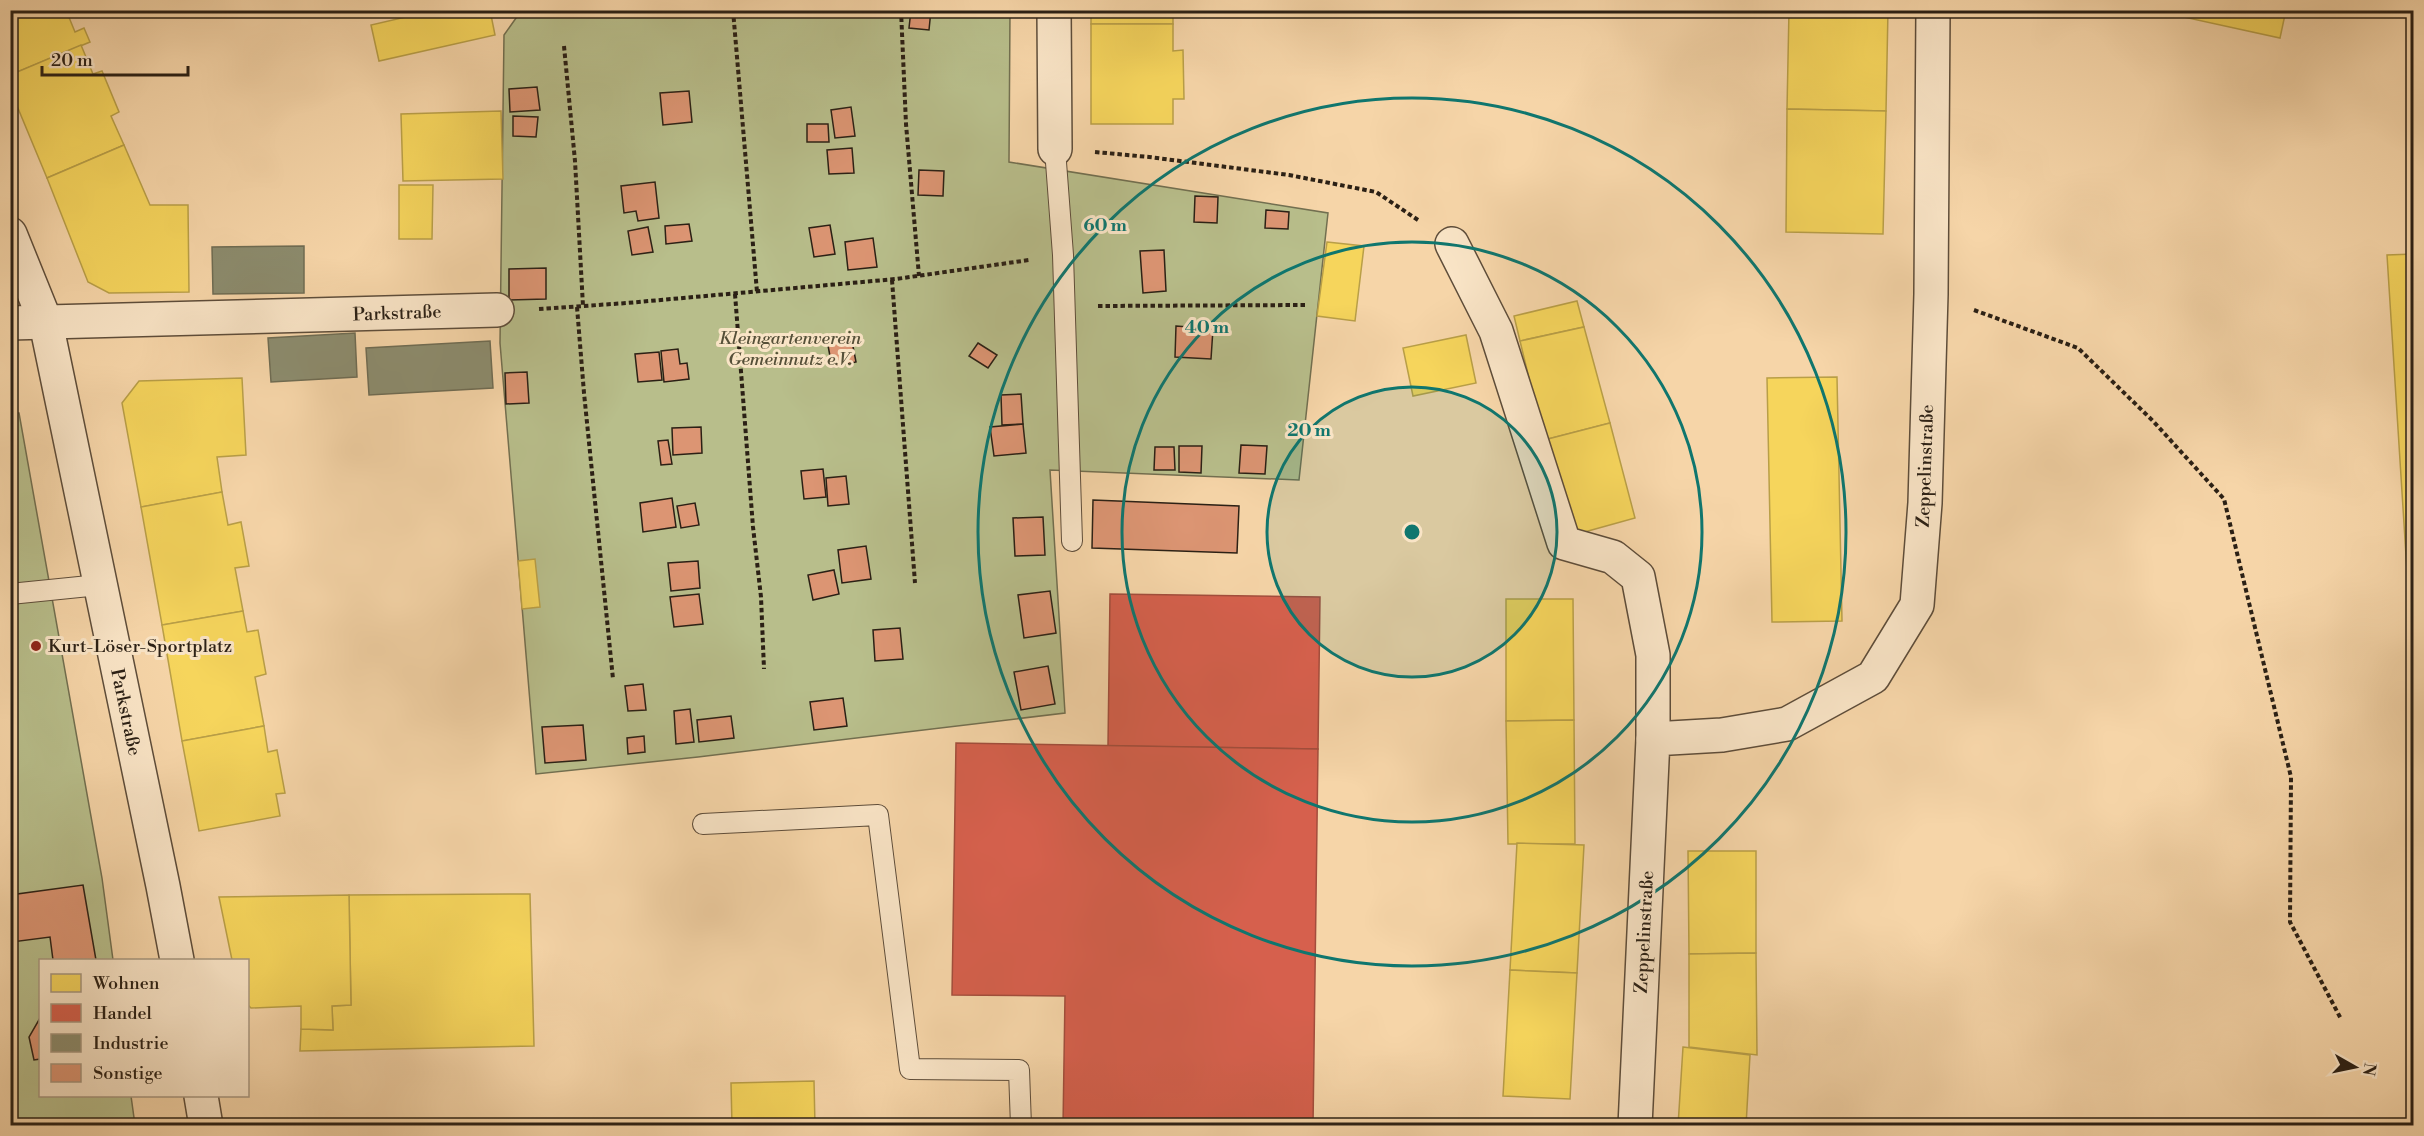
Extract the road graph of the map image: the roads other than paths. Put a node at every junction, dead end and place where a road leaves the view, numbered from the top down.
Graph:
1 (1054, 10) edge
2 (1933, 10) edge
3 (1055, 149) joint
4 (10, 234) edge
5 (1452, 244) road end
6 (496, 310) road end
7 (10, 323) edge
8 (46, 323) junction
9 (1072, 541) dead end
10 (99, 585) junction
11 (10, 594) edge
12 (1653, 739) junction
13 (703, 824) dead end
14 (177, 959) edge
15 (201, 1097) edge
16 (206, 1125) edge
17 (1021, 1125) edge
18 (1635, 1125) edge

1 - 3 street
2 - 12 street, Zeppelinstraße
3 - 9 lane
4 - 8 street, Parkstraße
5 - 12 street, Zeppelinstraße
6 - 8 street, Parkstraße
7 - 8 street
8 - 10 street, Parkstraße
10 - 11 lane
10 - 14 street, Parkstraße
12 - 18 street, Zeppelinstraße
13 - 17 lane
15 - 16 street

